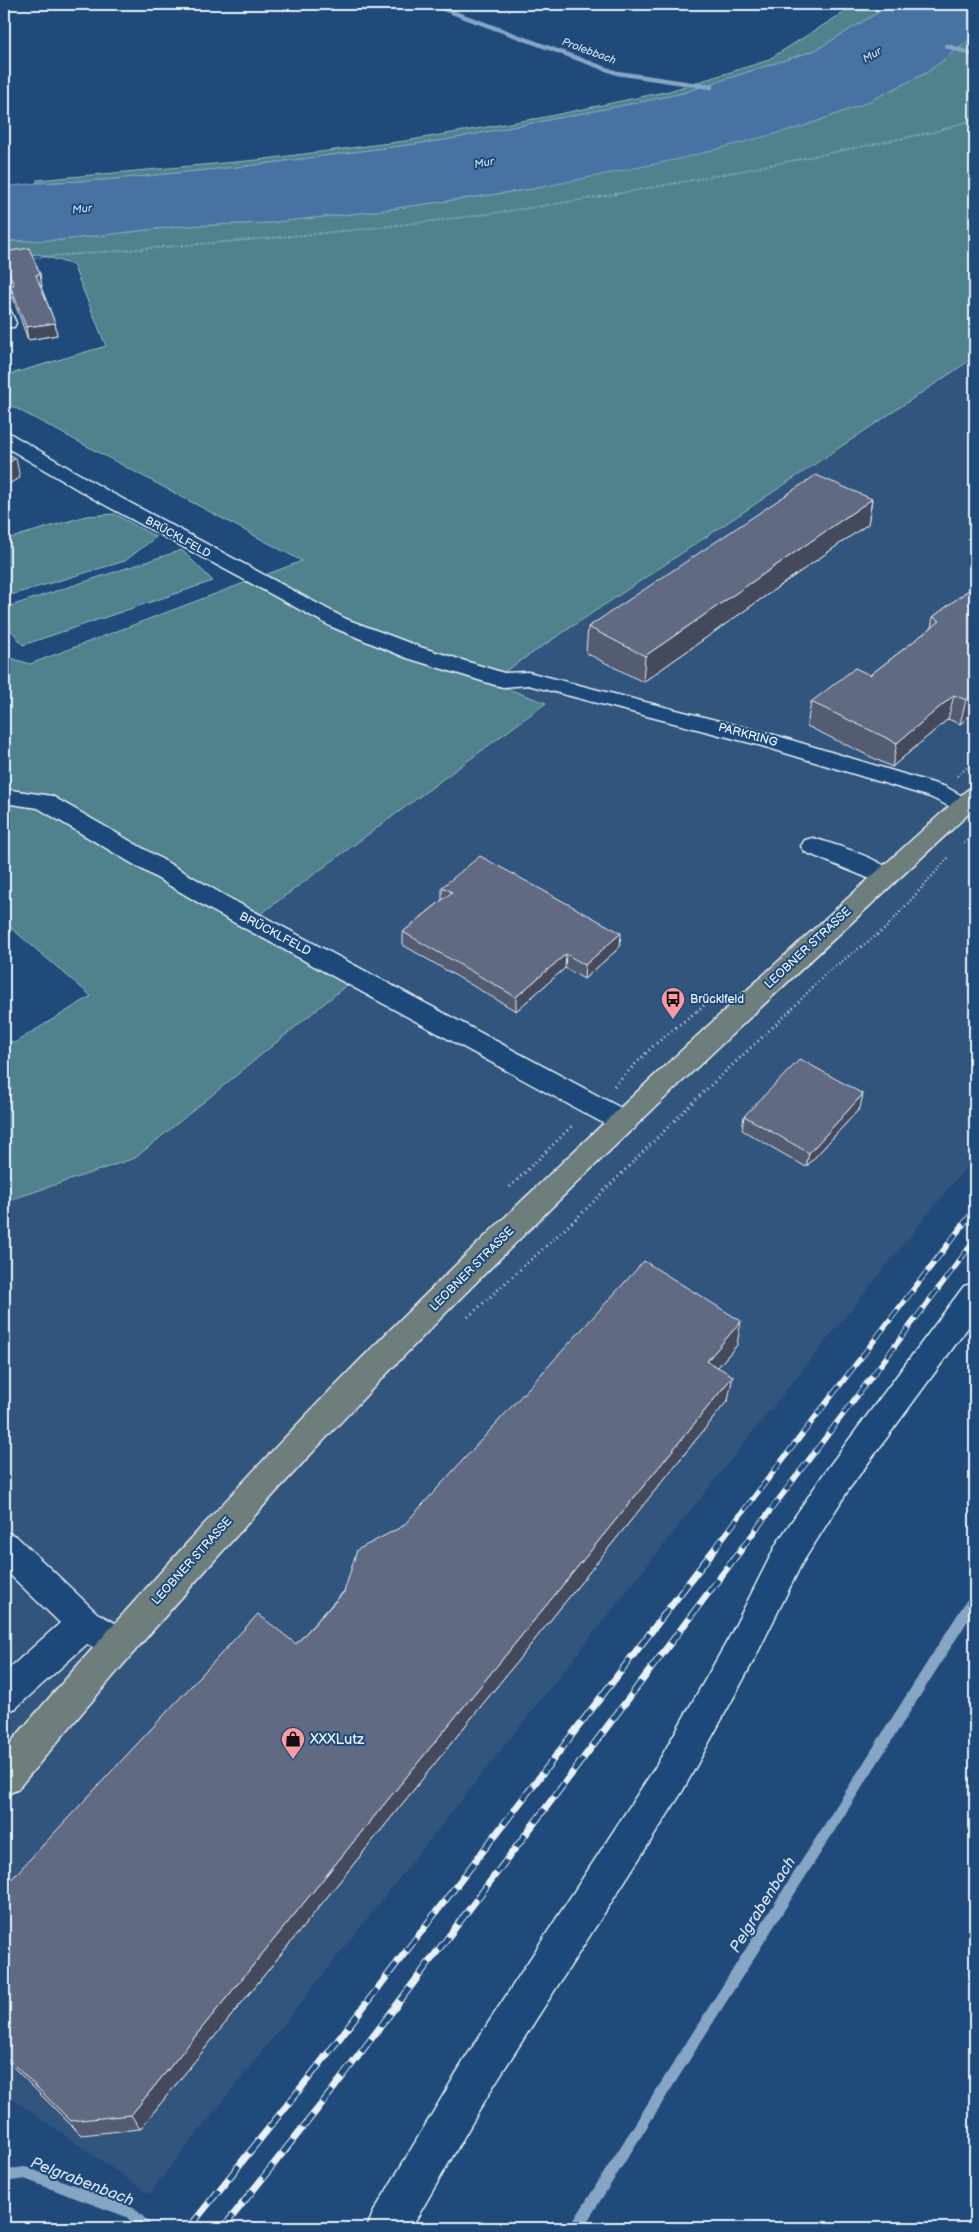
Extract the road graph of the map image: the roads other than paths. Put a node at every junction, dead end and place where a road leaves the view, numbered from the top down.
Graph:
1 (4, 438) edge
2 (528, 678) joint
3 (4, 796) edge
4 (969, 800) edge
5 (814, 846) dead end
6 (885, 877) junction
7 (624, 1122) junction
8 (975, 1295) edge
9 (4, 1547) edge
10 (85, 1624) junction
11 (118, 1643) junction
12 (4, 1696) edge
13 (10, 1790) edge
14 (388, 2228) edge

1 - 2 street, BRÜCKLFELD
2 - 4 street, PARKRING
3 - 7 street, BRÜCKLFELD
4 - 6 main road, LEOBNER STRASSE
5 - 6 street
6 - 7 main road, LEOBNER STRASSE
7 - 11 main road, LEOBNER STRASSE
8 - 14 street
9 - 10 street
10 - 11 street
10 - 12 street
11 - 13 main road, LEOBNER STRASSE

